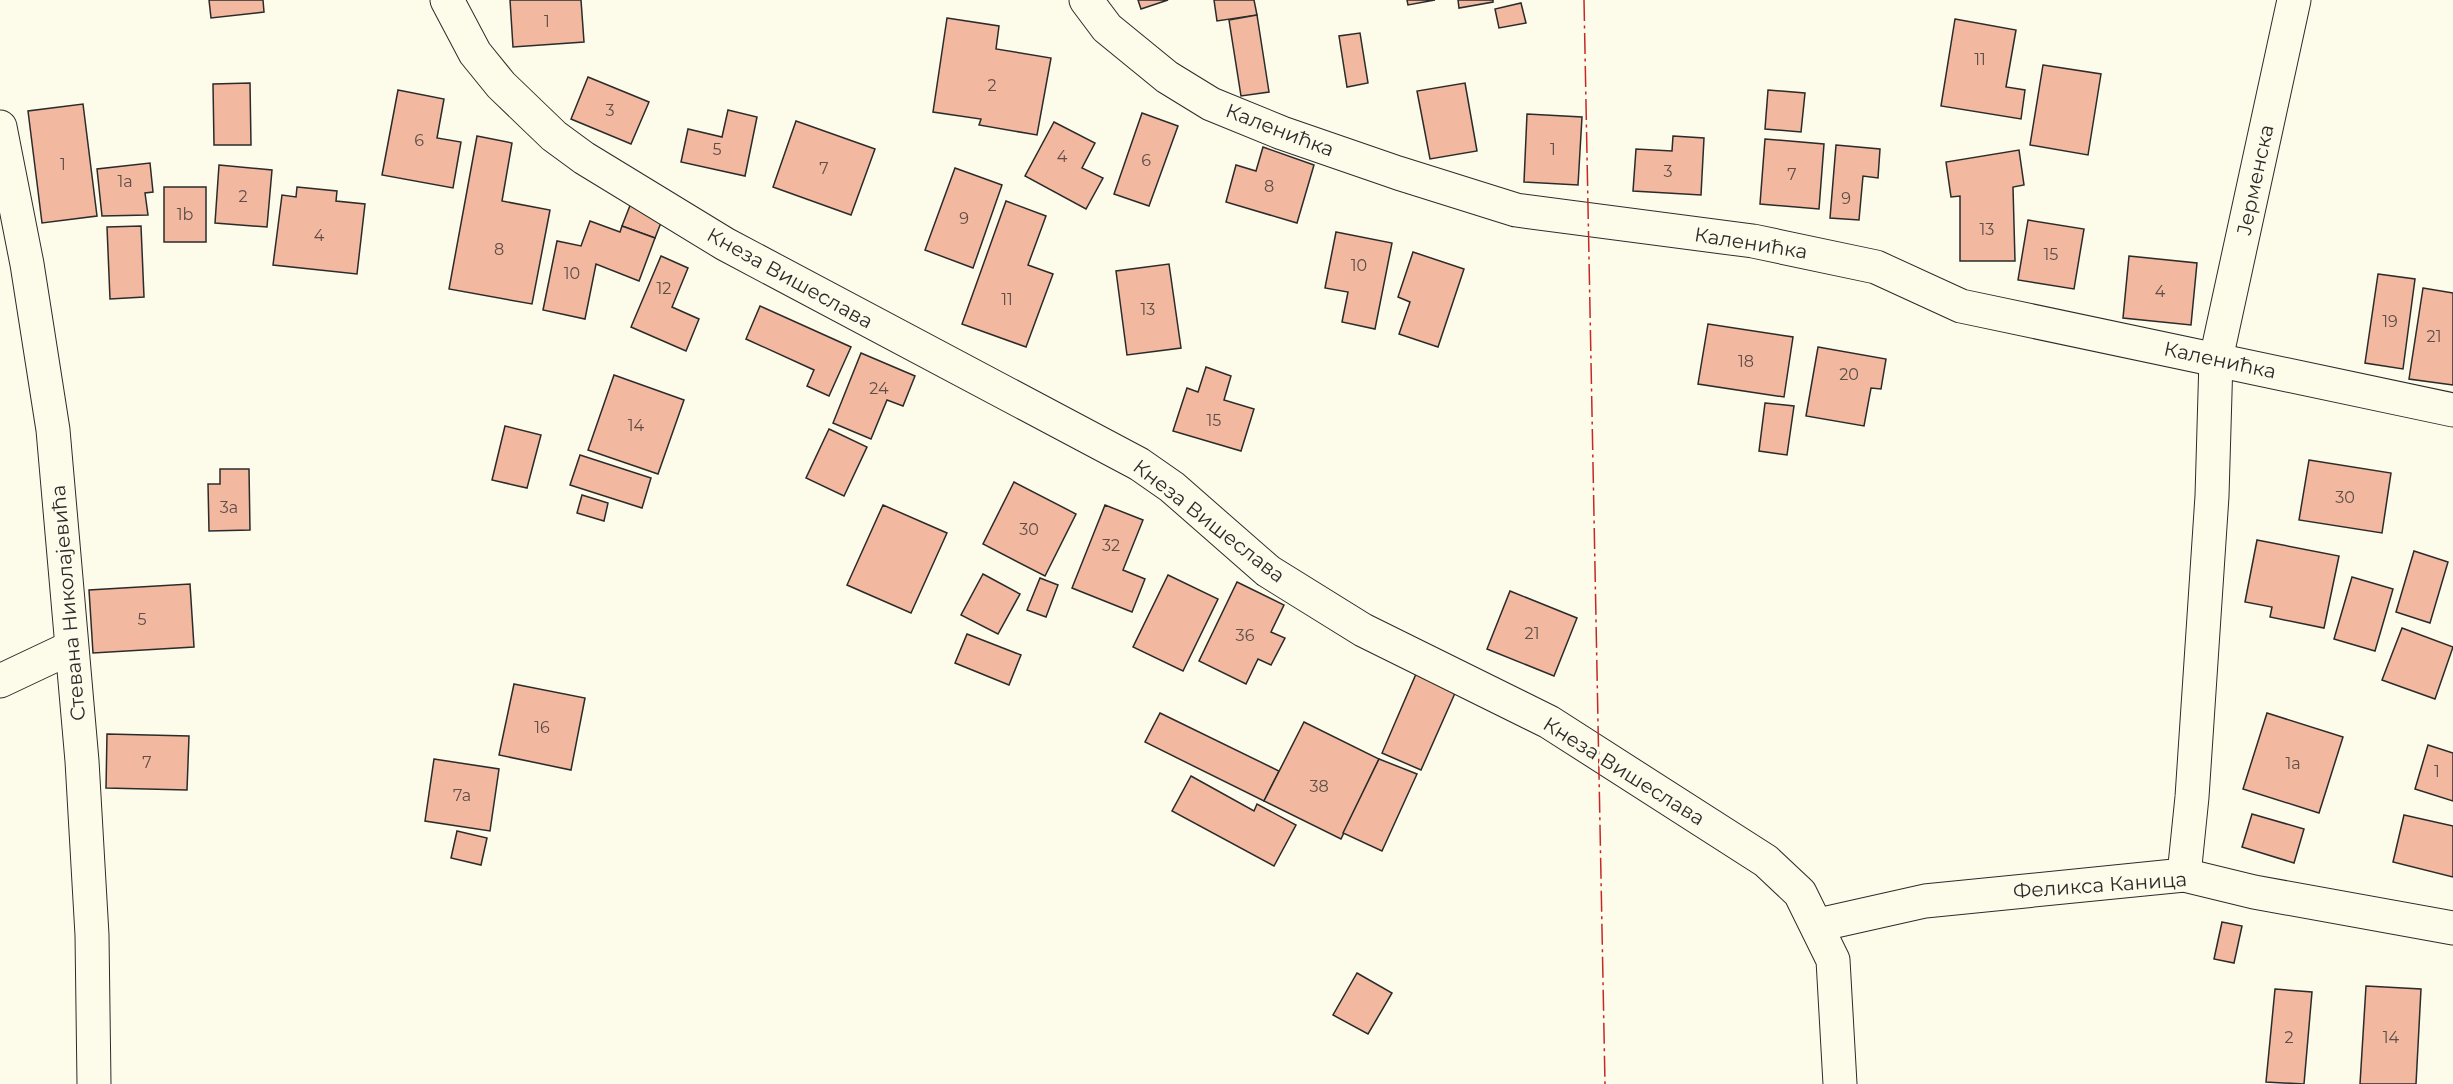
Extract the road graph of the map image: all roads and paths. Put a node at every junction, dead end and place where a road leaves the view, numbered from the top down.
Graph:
1 (447, 0) edge
2 (1086, 0) edge
3 (2294, 0) edge
4 (0, 127) edge
5 (2216, 360) junction
6 (2453, 410) edge
7 (70, 648) junction
8 (0, 681) edge
9 (2184, 875) junction
10 (1818, 925) junction
11 (2453, 928) edge
12 (94, 1084) edge
13 (1840, 1084) edge

1 - 10 street, Кнеза Вишеслава
2 - 5 street, Каленићка
3 - 5 street, Јерменска
4 - 7 street, Стевана Николајевића
5 - 6 street, Каленићка
5 - 9 street, Јерменска
7 - 8 street
7 - 12 street, Стевана Николајевића
9 - 10 street, Феликса Каница
9 - 11 street, Феликса Каница
10 - 13 street, Кнеза Вишеслава

